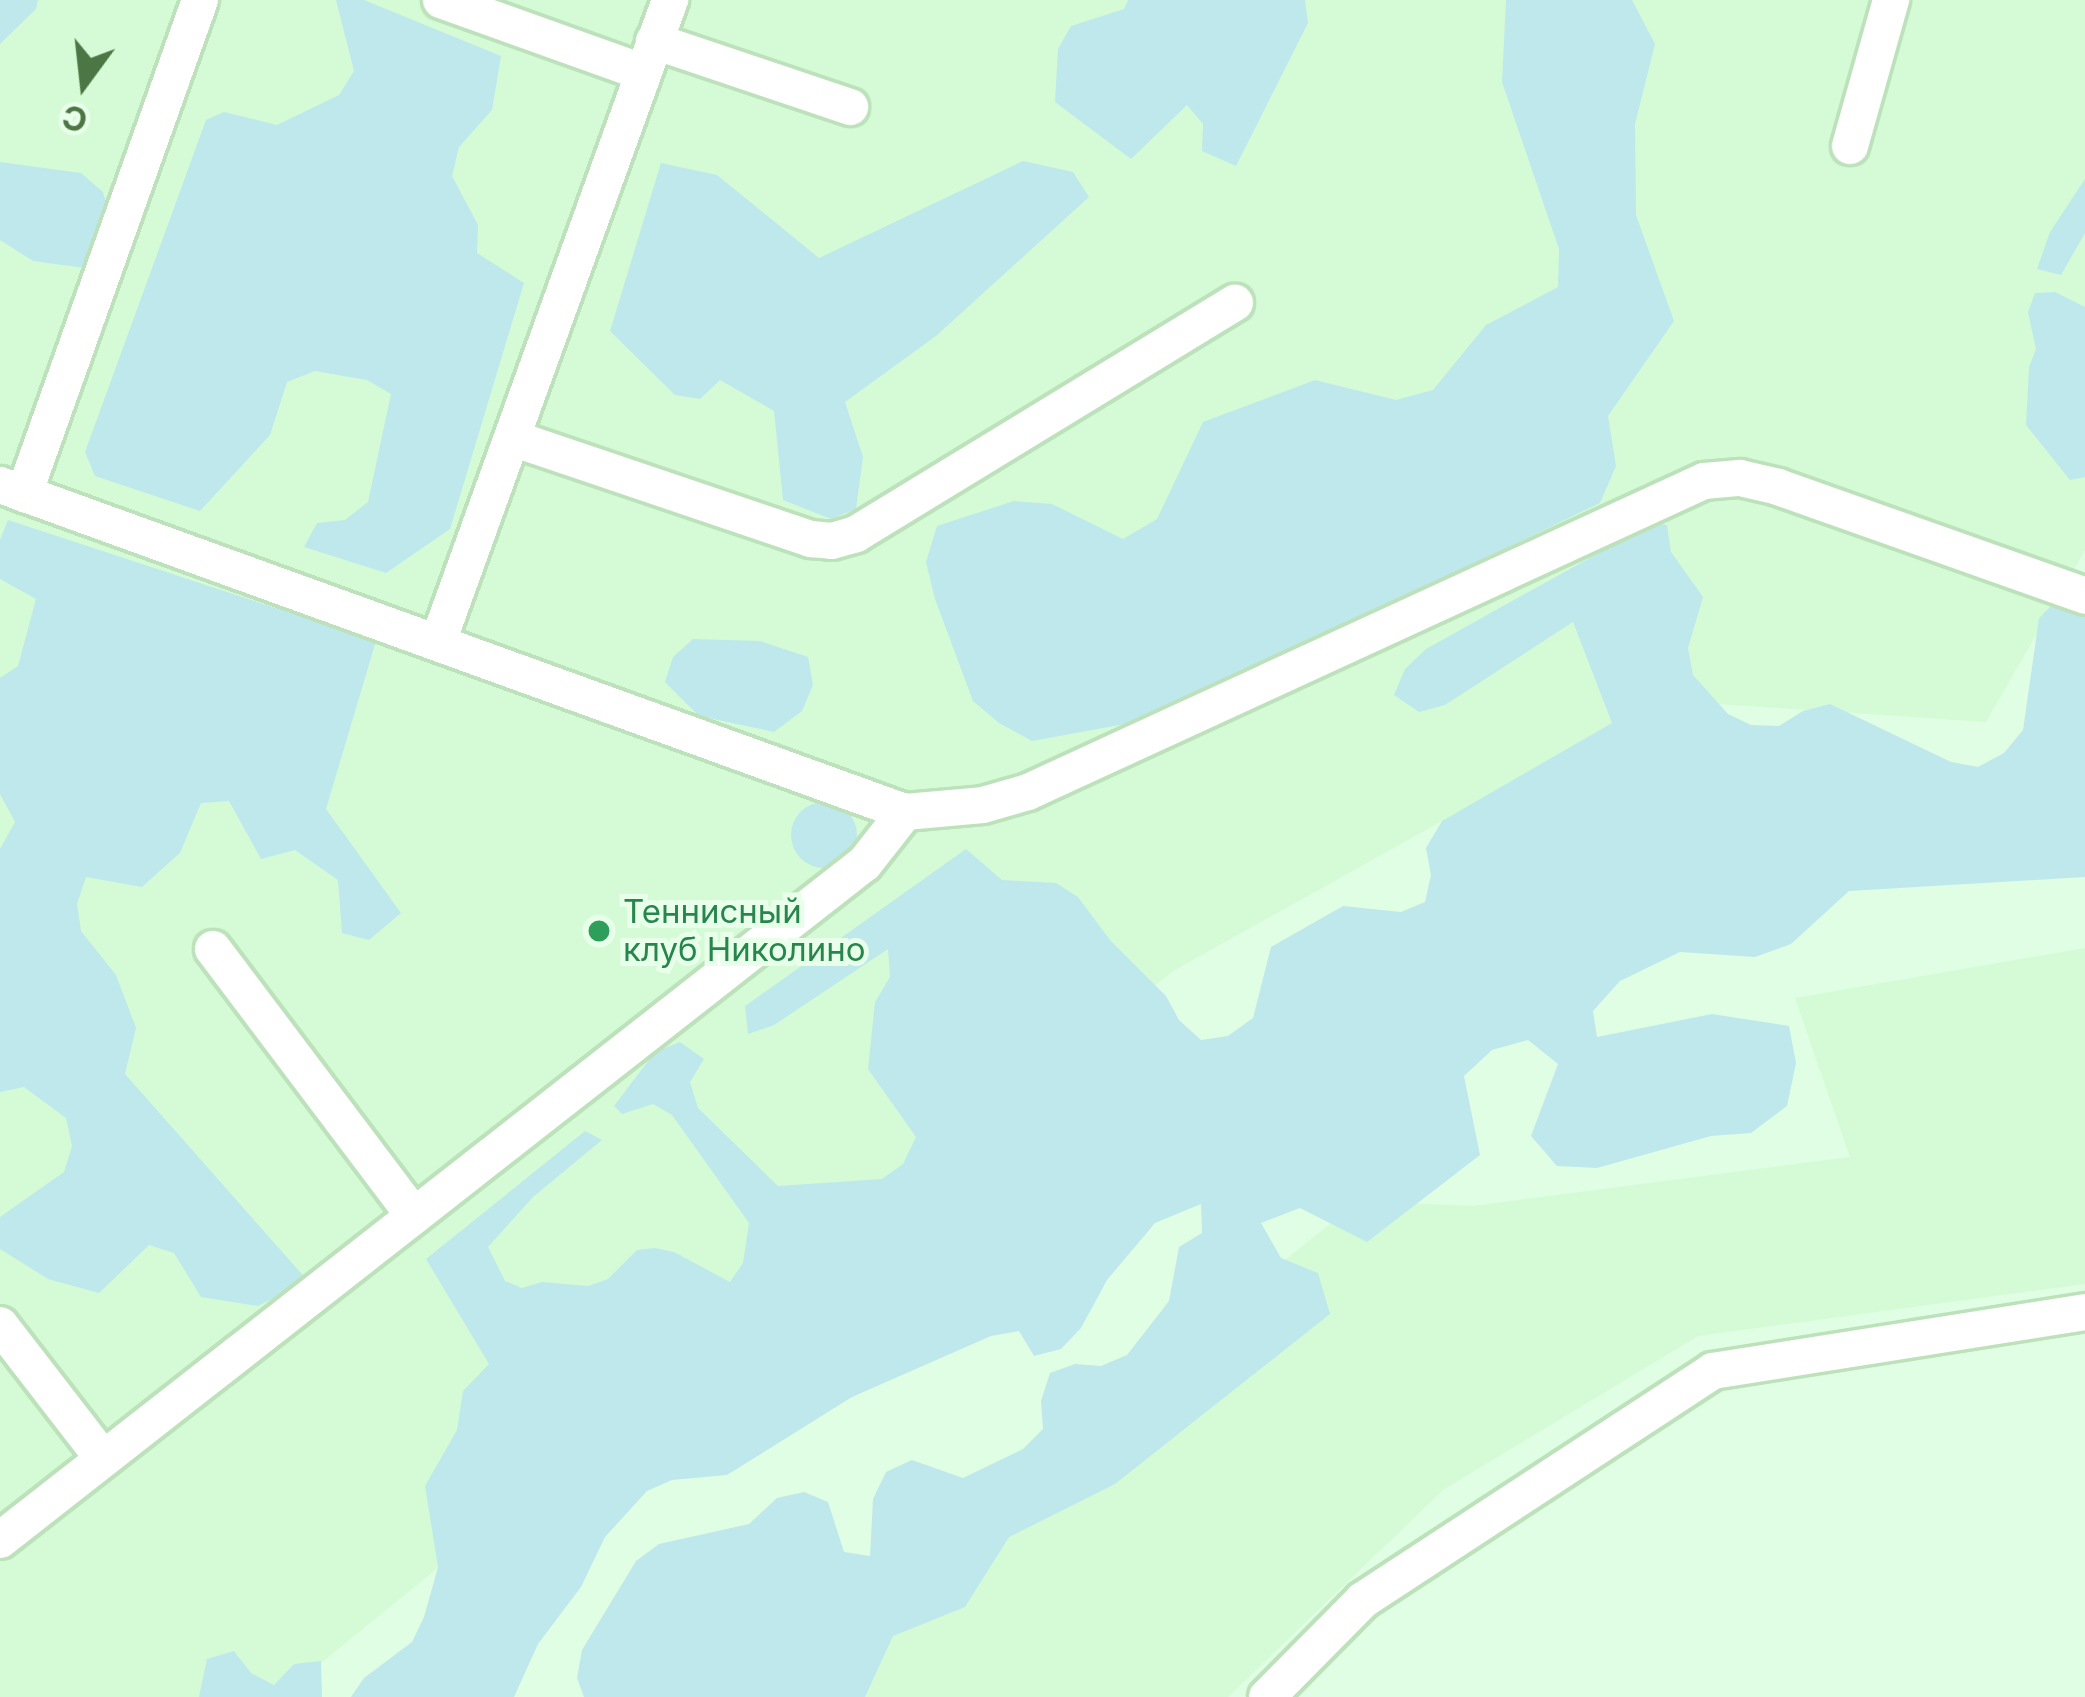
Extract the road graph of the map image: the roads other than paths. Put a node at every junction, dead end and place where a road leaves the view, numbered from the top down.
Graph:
1 (200, 0) edge
2 (441, 0) edge
3 (670, 0) edge
4 (1891, 0) edge
5 (648, 57) junction
6 (850, 107) dead end
7 (1850, 146) dead end
8 (1235, 303) dead end
9 (512, 438) junction
10 (12, 489) edge
11 (2085, 596) edge
12 (438, 642) junction
13 (905, 812) junction
14 (213, 949) dead end
15 (413, 1216) junction
16 (2085, 1312) edge
17 (0, 1325) edge
18 (102, 1457) junction
19 (0, 1540) edge
20 (1267, 1697) edge

1 - 10 street
2 - 5 street
3 - 5 street
4 - 7 street
5 - 6 street
5 - 9 street
8 - 9 street
9 - 12 street
10 - 12 street
11 - 13 street
12 - 13 street
13 - 15 street
14 - 15 street
15 - 18 street
16 - 20 street
17 - 18 street
18 - 19 street

